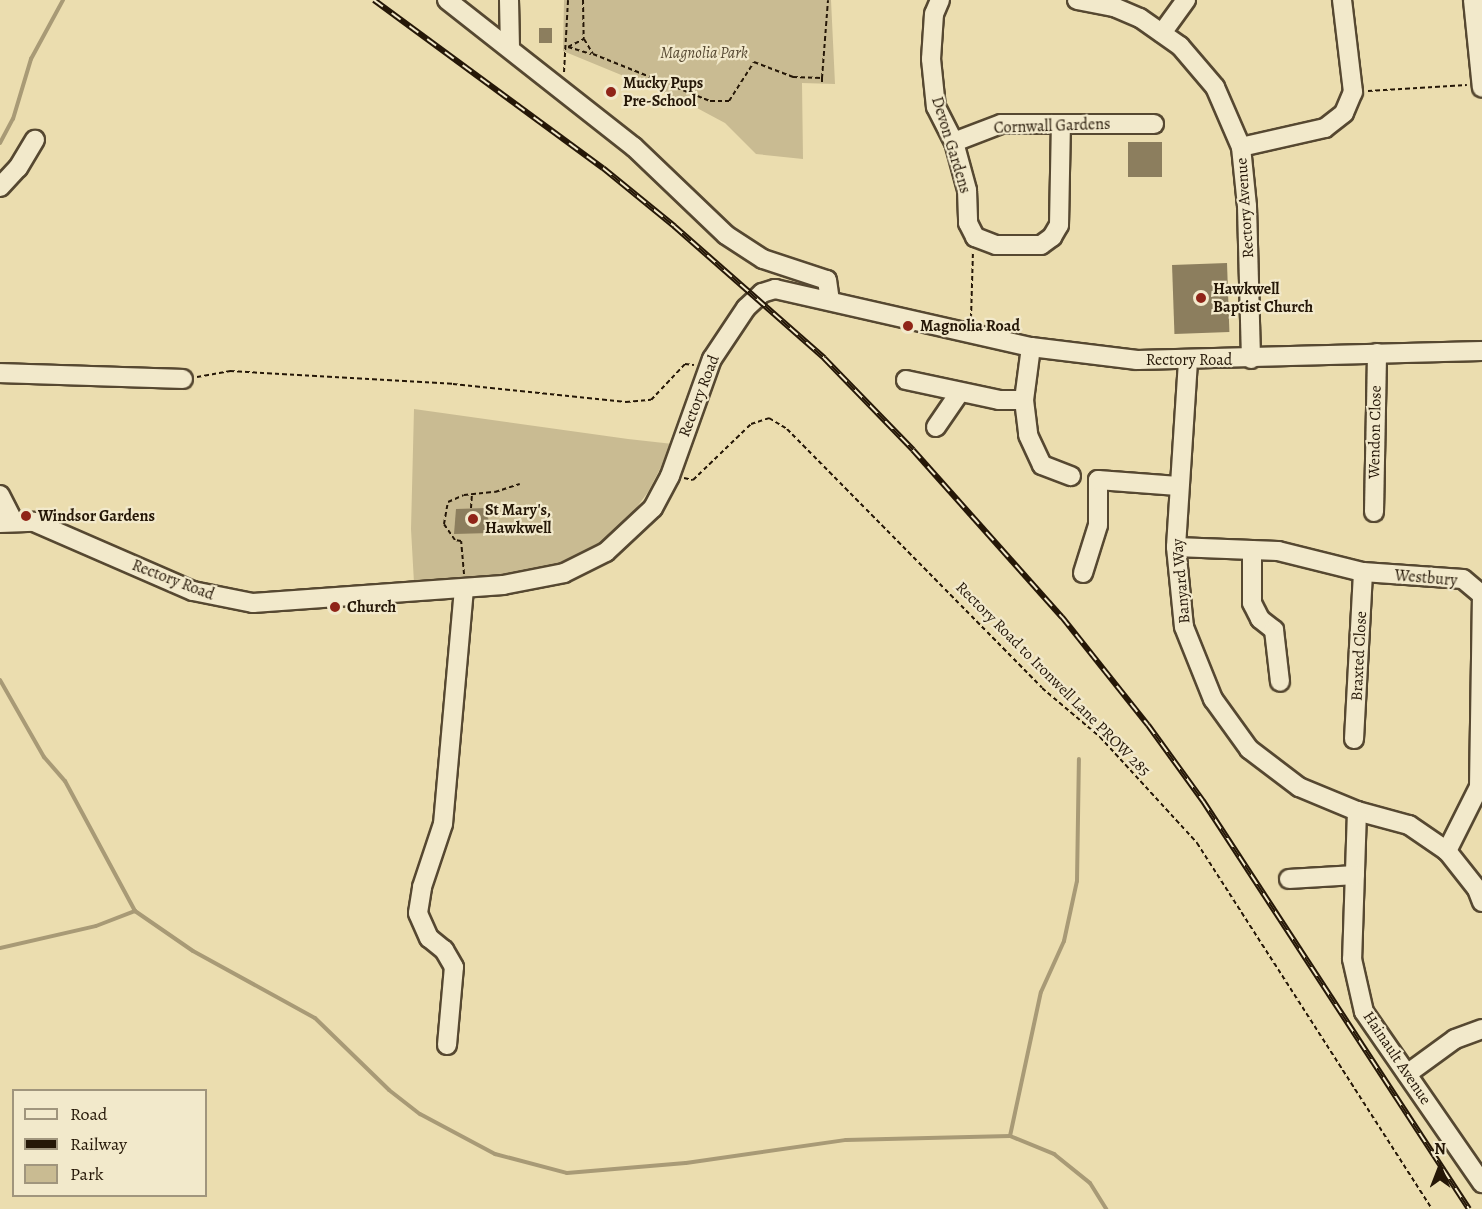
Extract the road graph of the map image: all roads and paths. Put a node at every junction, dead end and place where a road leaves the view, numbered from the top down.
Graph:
1 (447, 0) edge
2 (509, 0) edge
3 (568, 0) edge
4 (583, 0) edge
5 (828, 0) edge
6 (940, 0) edge
7 (1077, 0) edge
8 (1186, 0) edge
9 (1342, 0) edge
10 (1473, 0) edge
11 (1479, 29) edge
12 (1162, 33) junction
13 (585, 39) junction
14 (510, 46) junction
15 (567, 47) junction
16 (593, 54) junction
17 (822, 78) junction
18 (822, 84) dead end
19 (1482, 86) edge
20 (563, 88) junction
21 (1353, 92) junction
22 (1060, 124) junction
23 (1154, 124) dead end
24 (35, 140) dead end
25 (954, 142) junction
26 (1241, 147) junction
27 (0, 187) edge
28 (975, 237) junction
29 (830, 301) junction
30 (970, 334) junction
31 (1031, 347) junction
32 (1482, 351) edge
33 (1377, 353) junction
34 (1251, 359) junction
35 (1188, 361) junction
36 (709, 365) junction
37 (0, 373) edge
38 (183, 379) joint
39 (906, 380) dead end
40 (960, 392) junction
41 (1024, 400) junction
42 (936, 427) dead end
43 (670, 476) junction
44 (1071, 476) dead end
45 (520, 484) dead end
46 (1178, 486) junction
47 (0, 495) edge
48 (472, 495) junction
49 (471, 508) dead end
50 (1374, 512) dead end
51 (6, 522) edge
52 (1176, 547) junction
53 (1252, 550) junction
54 (1363, 572) junction
55 (1083, 573) dead end
56 (464, 588) junction
57 (1280, 682) dead end
58 (1354, 739) dead end
59 (1357, 811) junction
60 (1447, 851) junction
61 (1355, 875) junction
62 (1289, 879) dead end
63 (1482, 902) edge
64 (1482, 1029) edge
65 (447, 1045) dead end
66 (1407, 1074) junction
67 (1482, 1183) edge
68 (1432, 1209) edge

1 - 14 street
2 - 14 street
3 - 15 path
4 - 13 path
5 - 17 path
6 - 25 street, Devon Gardens
7 - 12 street, Rectory Avenue
8 - 12 street
9 - 21 street
10 - 11 street
11 - 19 street
12 - 26 street, Rectory Avenue
13 - 15 path
13 - 16 path
14 - 20 street
15 - 16 path
15 - 20 path
16 - 17 path
17 - 18 path
19 - 21 path
20 - 29 street
21 - 26 street
22 - 23 street, Cornwall Gardens
22 - 25 street, Cornwall Gardens
22 - 28 street
24 - 27 street
25 - 28 street, Devon Gardens
26 - 34 street, Rectory Avenue
28 - 30 path
29 - 30 street, Rectory Road
29 - 36 street, Rectory Road
30 - 31 street, Rectory Road
31 - 35 street, Rectory Road
31 - 41 street
32 - 33 street, Rectory Road
33 - 34 street, Rectory Road
33 - 50 street, Wendon Close
34 - 35 street, Rectory Road
35 - 46 street, Banyard Way
36 - 38 path
36 - 43 street, Rectory Road
37 - 38 street
39 - 40 street
40 - 41 street
40 - 42 street
41 - 44 street
43 - 56 street, Rectory Road
43 - 68 path, Rectory Road to Ironwell Lane PROW 285
45 - 48 path
46 - 52 street, Banyard Way
46 - 55 street
47 - 51 street
48 - 49 path
48 - 56 path
51 - 56 street, Rectory Road
52 - 53 street, Westbury
52 - 59 street, Banyard Way
53 - 54 street, Westbury
53 - 57 street
54 - 58 street, Braxted Close
54 - 60 street, Westbury
56 - 65 street
59 - 60 street, Banyard Way
59 - 61 street, Hainault Avenue
60 - 63 street, Banyard Way
61 - 62 street
61 - 66 street, Hainault Avenue
64 - 66 street
66 - 67 street, Hainault Avenue

